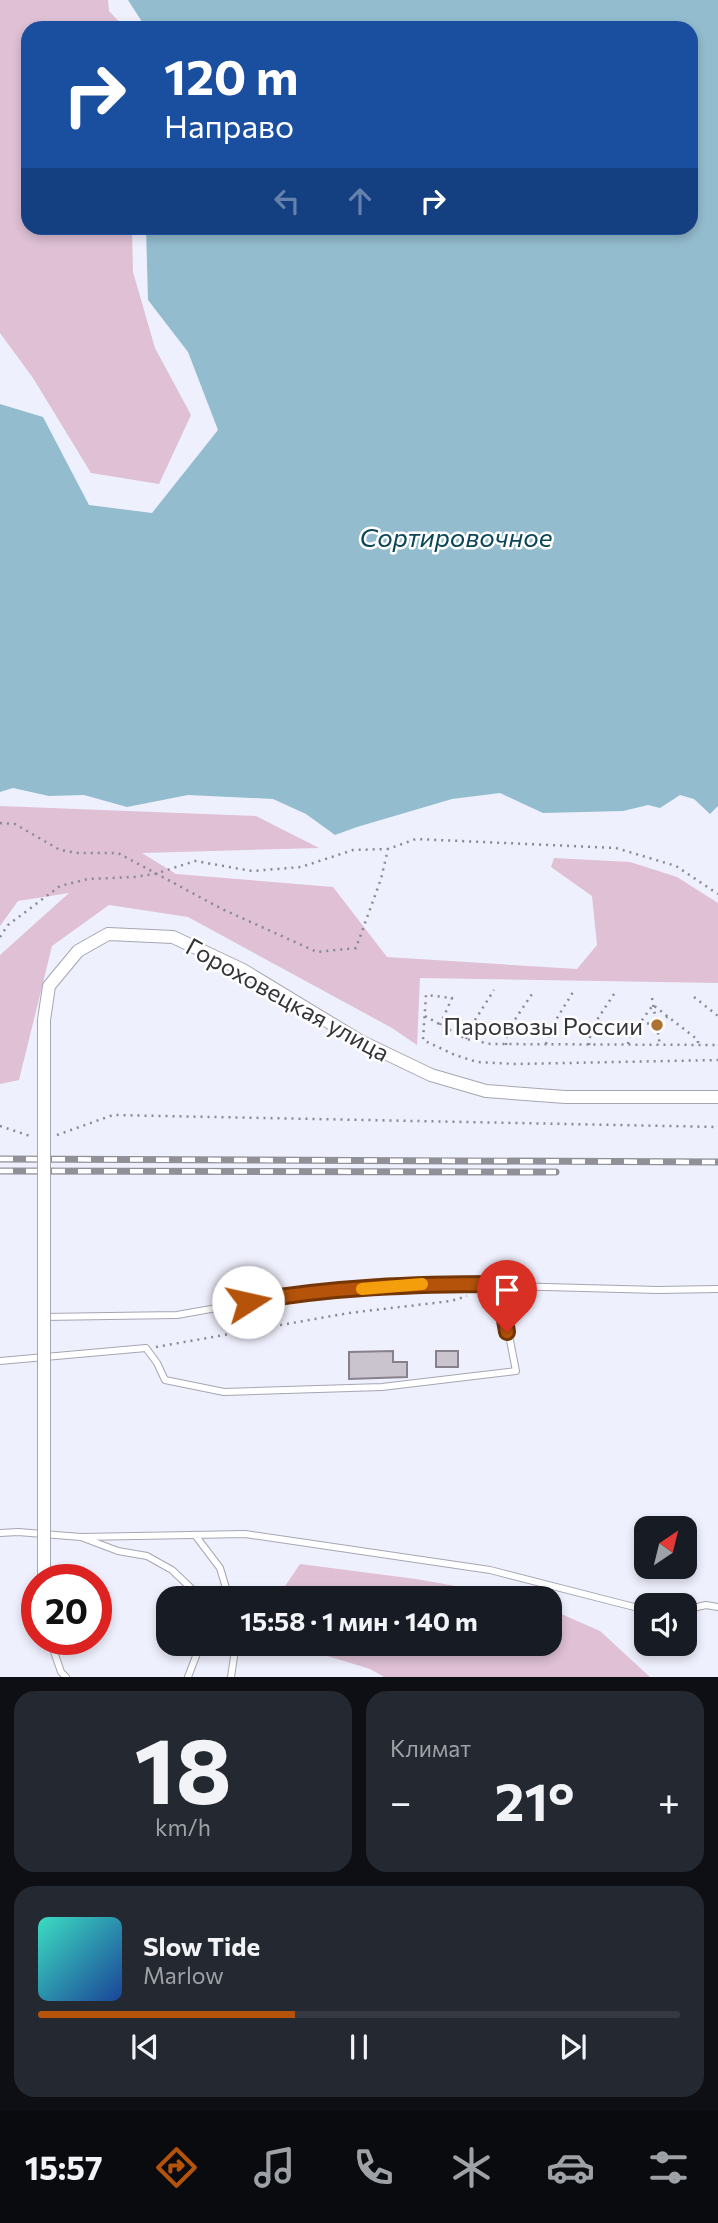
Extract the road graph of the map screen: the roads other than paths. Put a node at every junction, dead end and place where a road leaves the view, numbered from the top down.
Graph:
1 (718, 1097) edge
2 (499, 1284) junction
3 (718, 1289) edge
4 (43, 1317) junction
5 (0, 1361) edge
6 (0, 1533) edge
7 (195, 1535) junction
8 (81, 1537) junction
9 (44, 1564) edge
10 (189, 1586) edge
11 (225, 1586) edge
12 (634, 1607) edge
13 (697, 1607) edge
14 (718, 1607) edge
15 (55, 1655) edge
16 (196, 1656) edge
17 (234, 1656) edge
18 (66, 1677) edge
19 (188, 1677) edge
20 (231, 1677) edge

1 - 4 street, Гороховецкая улица, bridge
2 - 3 lane
2 - 4 lane
2 - 5 lane
4 - 9 street, Гороховецкая улица, bridge
6 - 8 lane
7 - 8 lane
7 - 11 lane
7 - 12 lane
8 - 10 lane
13 - 14 lane
15 - 18 lane
16 - 19 lane
17 - 20 lane

